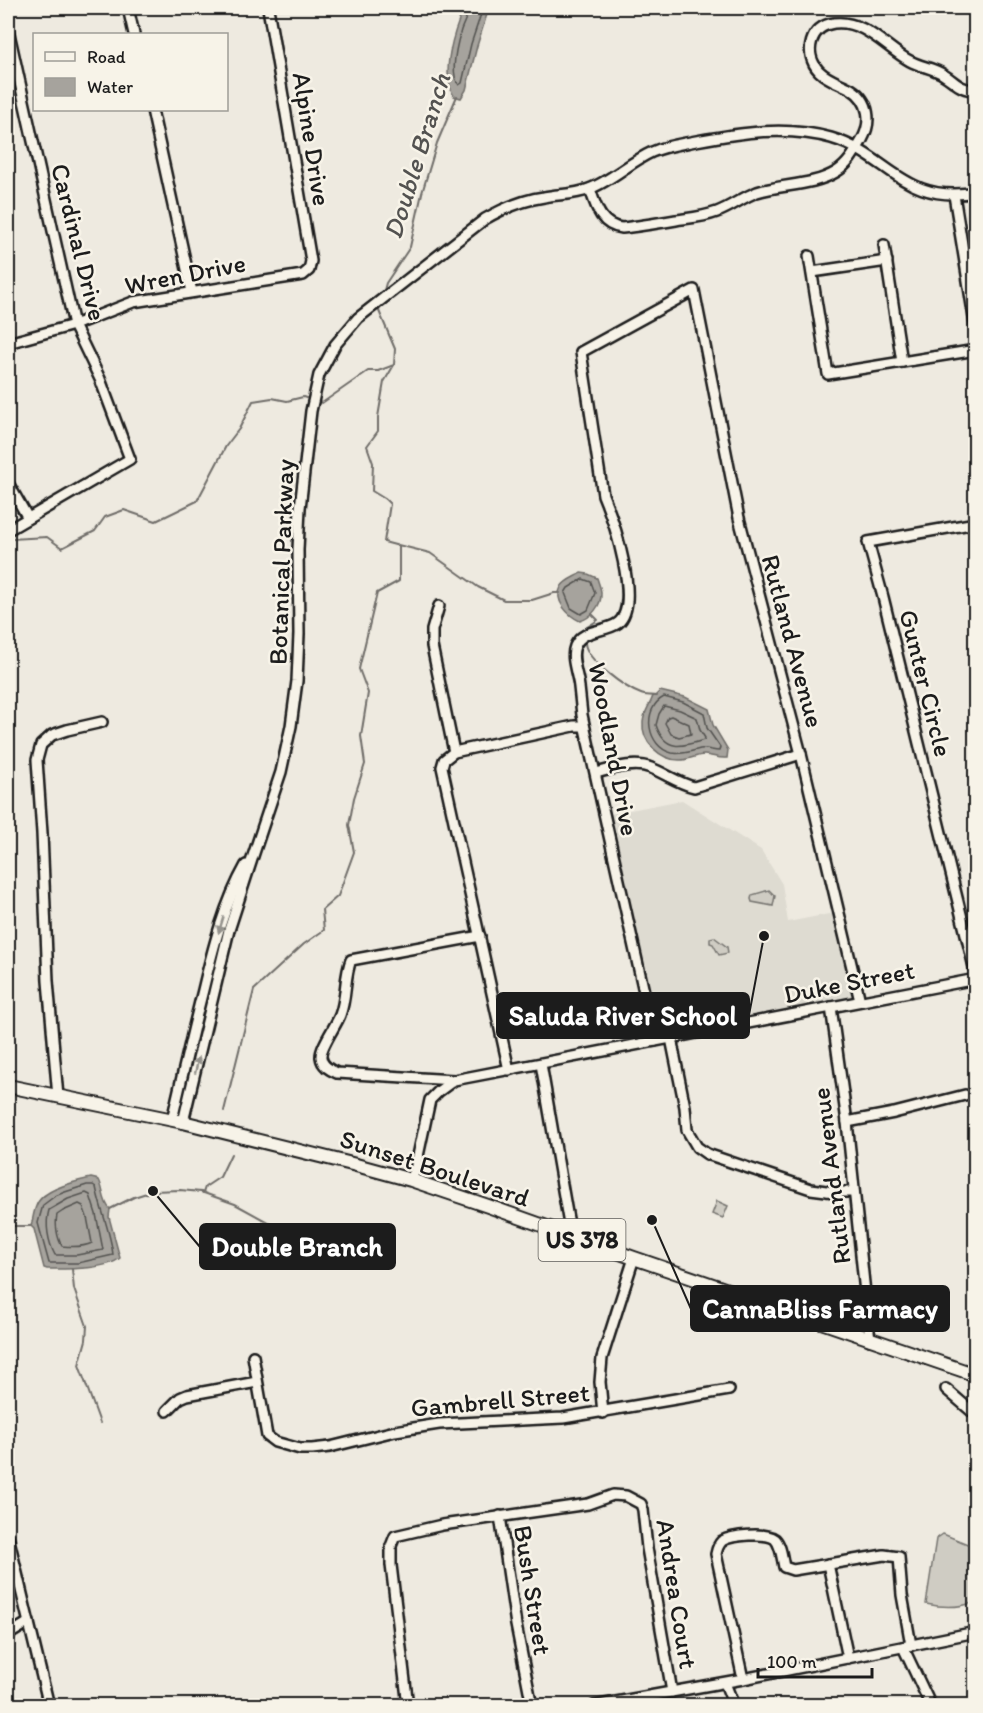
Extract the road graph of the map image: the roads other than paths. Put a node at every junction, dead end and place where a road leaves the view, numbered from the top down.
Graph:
1 (128, 8) edge
2 (268, 8) edge
3 (8, 29) edge
4 (134, 33) edge
5 (975, 90) edge
6 (152, 111) edge
7 (857, 149) junction
8 (590, 189) junction
9 (975, 192) edge
10 (954, 195) junction
11 (884, 245) dead end
12 (809, 256) dead end
13 (886, 261) junction
14 (812, 272) junction
15 (303, 275) joint
16 (694, 290) joint
17 (192, 292) junction
18 (75, 325) junction
19 (975, 330) edge
20 (8, 343) edge
21 (975, 350) edge
22 (902, 362) junction
23 (8, 483) edge
24 (28, 518) junction
25 (975, 523) edge
26 (8, 530) edge
27 (439, 606) dead end
28 (102, 722) dead end
29 (584, 726) junction
30 (454, 752) junction
31 (801, 754) junction
32 (596, 773) junction
33 (480, 936) junction
34 (975, 977) edge
35 (860, 1001) junction
36 (831, 1007) junction
37 (671, 1038) junction
38 (655, 1041) junction
39 (541, 1064) junction
40 (509, 1070) junction
41 (454, 1080) junction
42 (8, 1086) edge
43 (965, 1095) dead end
44 (58, 1097) junction
45 (178, 1121) junction
46 (847, 1122) junction
47 (411, 1180) junction
48 (854, 1192) junction
49 (571, 1236) junction
50 (634, 1258) junction
51 (870, 1340) junction
52 (253, 1356) dead end
53 (975, 1375) edge
54 (257, 1382) junction
55 (946, 1389) dead end
56 (729, 1390) dead end
57 (166, 1411) dead end
58 (603, 1413) junction
59 (975, 1415) edge
60 (500, 1516) junction
61 (8, 1536) edge
62 (828, 1564) junction
63 (29, 1622) junction
64 (975, 1632) edge
65 (8, 1635) edge
66 (907, 1646) junction
67 (848, 1658) junction
68 (743, 1679) junction
69 (725, 1683) junction
70 (672, 1692) junction
71 (49, 1706) edge
72 (408, 1706) edge
73 (532, 1706) edge
74 (594, 1706) edge
75 (734, 1706) edge
76 (931, 1706) edge

1 - 4 street
2 - 15 street, Alpine Drive
3 - 18 street, Cardinal Drive
5 - 7 street
6 - 17 street
7 - 8 street, Botanical Parkway
7 - 8 street
7 - 10 street, Botanical Parkway
8 - 45 street, Botanical Parkway
9 - 10 street, Botanical Parkway
10 - 19 street
11 - 13 street
12 - 14 street
13 - 14 street
13 - 22 street
14 - 22 street
15 - 17 street, Wren Drive
16 - 29 street, Woodland Drive
16 - 31 street, Rutland Avenue
17 - 18 street, Wren Drive
18 - 20 street, Wren Drive
18 - 24 street, Cardinal Drive
21 - 22 street
23 - 24 street
24 - 26 street
25 - 34 street, Gunter Circle
27 - 30 street
28 - 44 street
29 - 30 street
29 - 32 street, Woodland Drive
30 - 33 street
31 - 32 street
31 - 35 street, Rutland Avenue
32 - 38 street, Woodland Drive
33 - 40 street
33 - 41 street
34 - 35 street, Duke Street
35 - 36 street, Duke Street
36 - 37 street, Duke Street
36 - 46 street, Rutland Avenue
37 - 38 street, Duke Street
37 - 48 street
38 - 39 street, Duke Street
39 - 40 street, Duke Street
39 - 49 street
40 - 41 street, Duke Street
41 - 47 street, Duke Street
42 - 44 main road, Sunset Boulevard / US 378
43 - 46 street
44 - 45 main road, Sunset Boulevard / US 378
45 - 47 main road, Sunset Boulevard / US 378
46 - 48 street, Rutland Avenue
47 - 49 main road, Sunset Boulevard / US 378
48 - 51 street, Rutland Avenue
49 - 50 main road, Sunset Boulevard / US 378
50 - 51 main road, Sunset Boulevard / US 378
50 - 58 street
51 - 53 main road, Sunset Boulevard / US 378
52 - 54 street
54 - 57 street
54 - 58 street, Gambrell Street
55 - 59 street
56 - 58 street, Gambrell Street
60 - 70 street, Andrea Court
60 - 72 street, Bush Street
60 - 73 street, Bush Street
61 - 63 street
62 - 66 street
62 - 67 street
62 - 68 street
63 - 65 street
63 - 71 street
64 - 66 street
66 - 67 street
66 - 76 street
67 - 68 street
68 - 69 street
69 - 70 street
69 - 75 street
70 - 74 street

